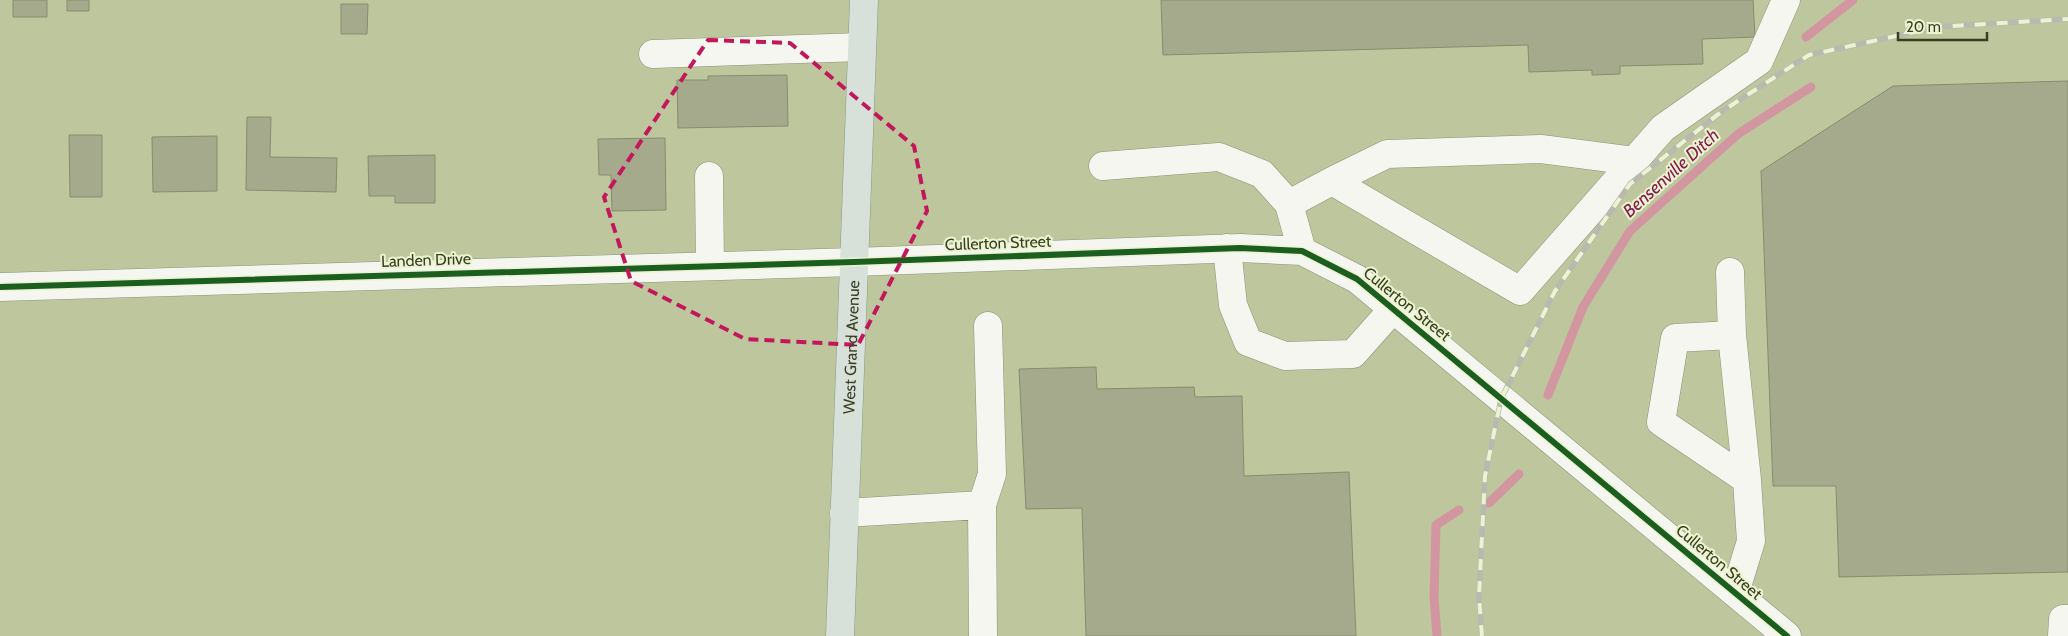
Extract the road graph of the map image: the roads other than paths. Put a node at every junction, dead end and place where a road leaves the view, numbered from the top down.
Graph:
1 (864, 0) edge
2 (1786, 0) edge
3 (862, 47) junction
4 (652, 54) dead end
5 (1634, 161) junction
6 (1103, 166) dead end
7 (709, 176) dead end
8 (1332, 181) junction
9 (1289, 204) junction
10 (1227, 248) junction
11 (1302, 251) junction
12 (854, 262) junction
13 (710, 266) junction
14 (1730, 272) dead end
15 (0, 287) edge
16 (1393, 309) junction
17 (988, 326) dead end
18 (1732, 335) junction
19 (1747, 480) junction
20 (982, 505) junction
21 (844, 512) junction
22 (1735, 593) junction
23 (2068, 619) edge
24 (840, 636) edge
25 (983, 636) edge
26 (1787, 636) edge
27 (2062, 636) edge

1 - 3 main road, West Grand Avenue
2 - 5 street
3 - 4 street
3 - 12 main road, West Grand Avenue
5 - 8 street
5 - 8 street
6 - 9 street
7 - 13 street
8 - 9 street
9 - 11 street
10 - 11 street, Cullerton Street
10 - 12 street, Cullerton Street
10 - 16 street
11 - 16 street, Cullerton Street
12 - 13 street, Landen Drive
12 - 21 main road, West Grand Avenue
13 - 15 street, Landen Drive
14 - 18 street
16 - 22 street, Cullerton Street
17 - 20 street
18 - 19 street
18 - 19 street
19 - 22 street
20 - 21 street
20 - 25 street
21 - 24 main road, West Grand Avenue
22 - 26 street, Cullerton Street
23 - 27 street

